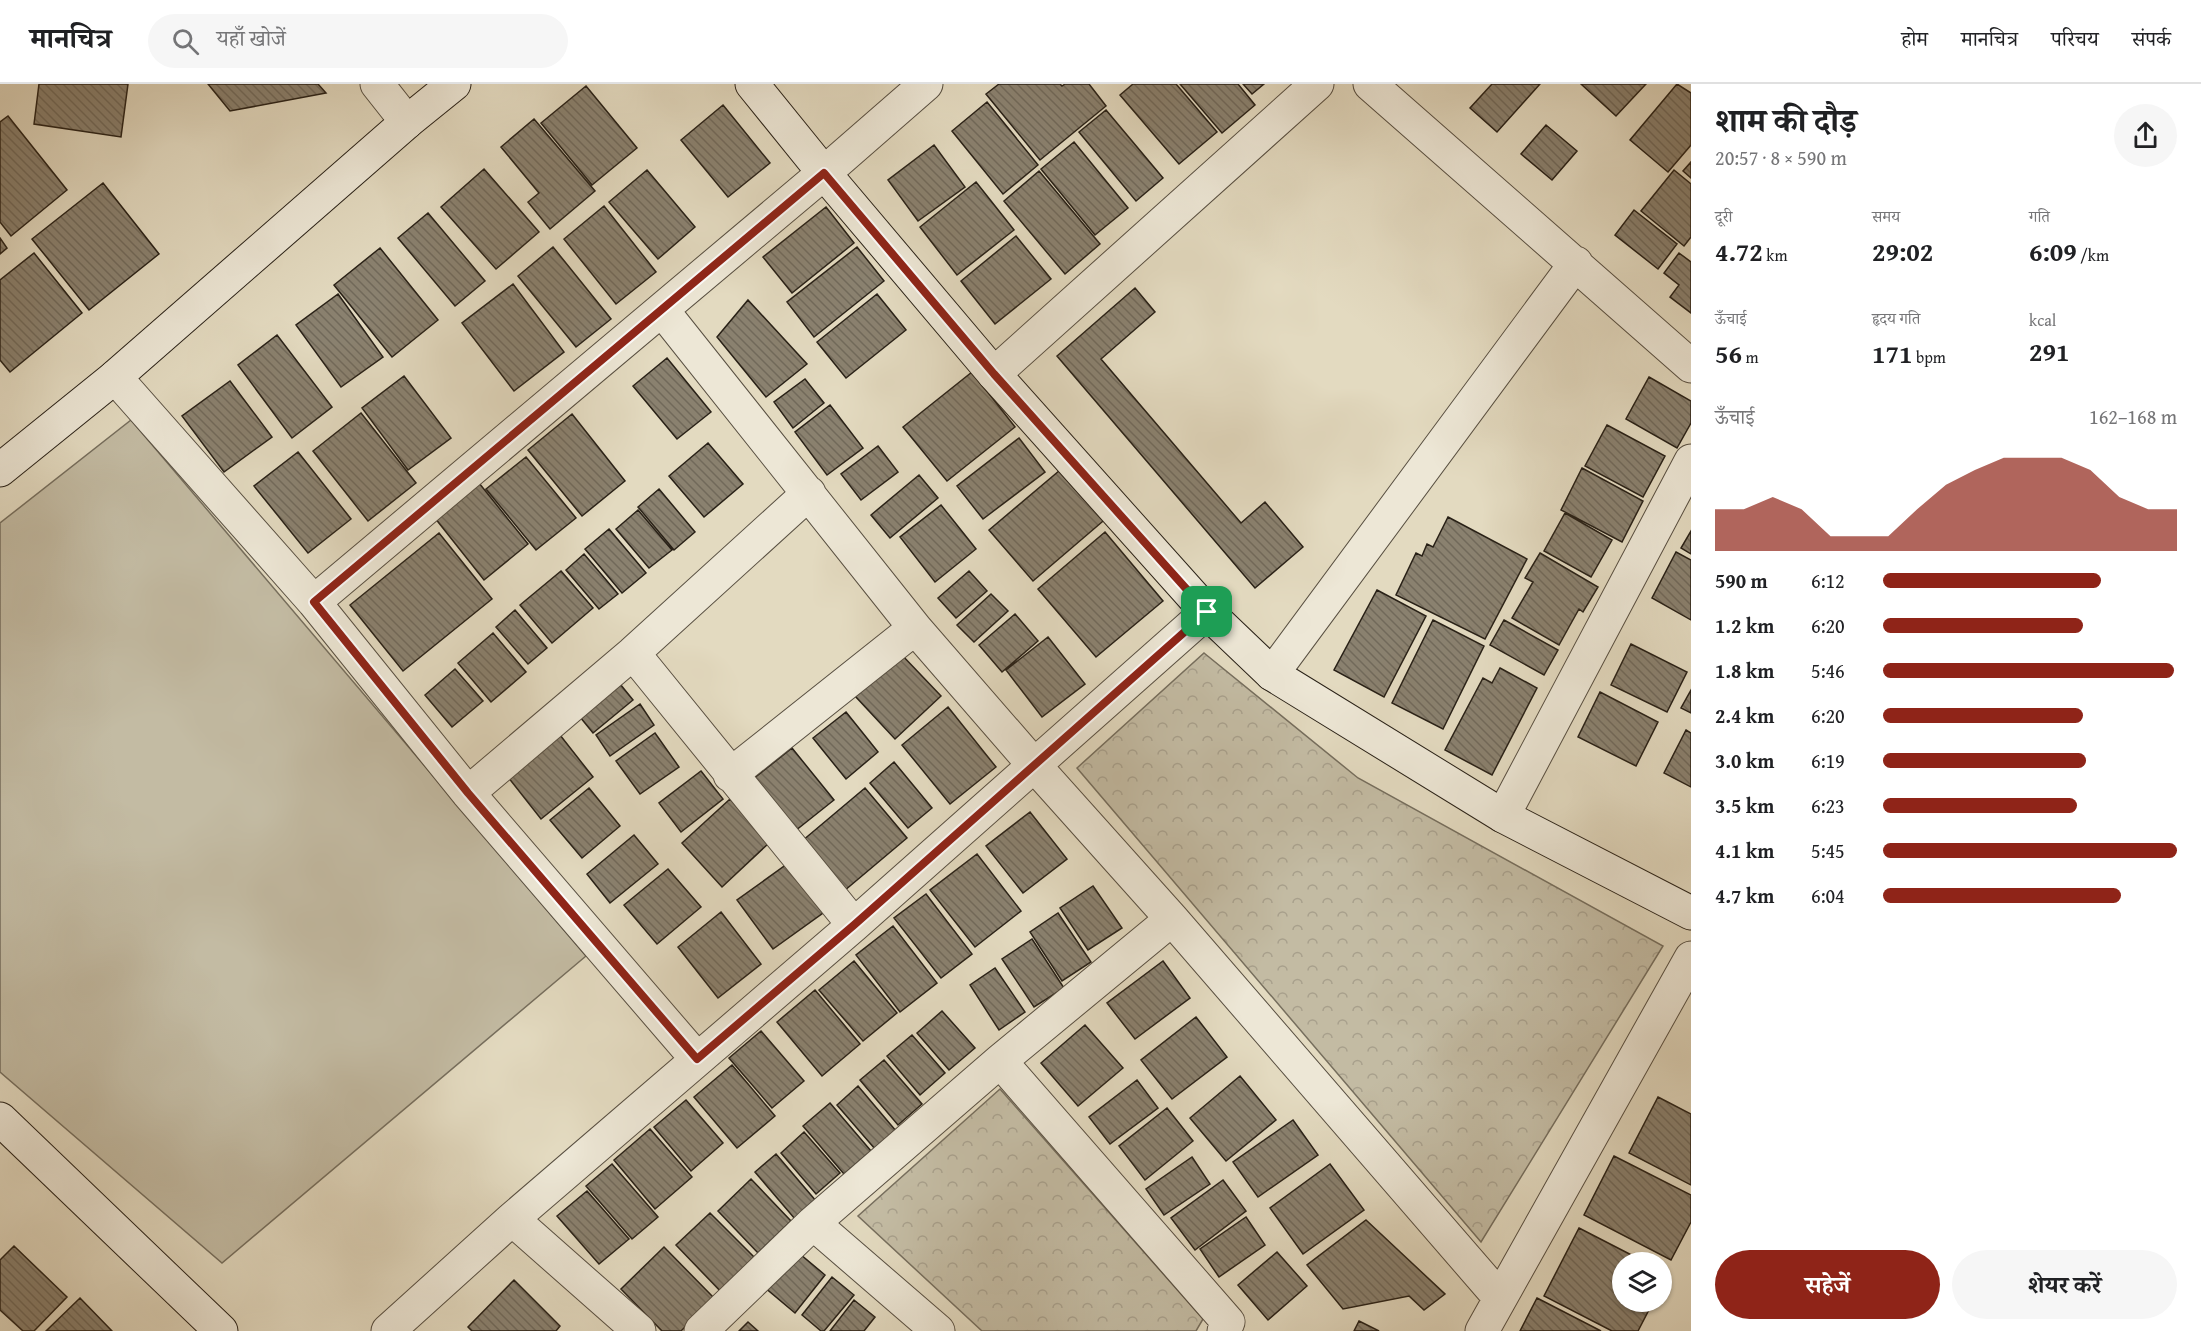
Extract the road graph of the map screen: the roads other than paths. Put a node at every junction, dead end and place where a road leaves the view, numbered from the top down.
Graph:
1 (377, 84) edge
2 (454, 84) edge
3 (752, 84) edge
4 (926, 84) edge
5 (1317, 84) edge
6 (1370, 84) edge
7 (407, 122) junction
8 (824, 173) junction
9 (1576, 263) junction
10 (662, 309) junction
11 (1691, 366) edge
12 (994, 374) junction
13 (116, 377) junction
14 (1691, 461) edge
15 (0, 470) edge
16 (809, 493) junction
17 (314, 602) junction
18 (1207, 612) junction
19 (915, 628) junction
20 (633, 653) junction
21 (1272, 674) junction
22 (1034, 765) junction
23 (730, 775) junction
24 (468, 793) junction
25 (1503, 816) junction
26 (1691, 914) edge
27 (1172, 919) junction
28 (854, 925) junction
29 (1691, 958) edge
30 (697, 1059) junction
31 (1000, 1061) junction
32 (2, 1124) edge
33 (512, 1219) junction
34 (813, 1223) junction
35 (1500, 1298) junction
36 (221, 1331) edge
37 (388, 1331) edge
38 (639, 1331) edge
39 (701, 1331) edge
40 (938, 1331) edge
41 (1224, 1331) edge
42 (1482, 1331) edge

1 - 7 street
2 - 7 street
3 - 8 street
4 - 8 street
5 - 12 street
6 - 9 street
7 - 13 street
8 - 10 street
8 - 12 street
9 - 11 street
9 - 21 street
10 - 16 street
10 - 17 street
12 - 18 street
13 - 15 street
13 - 17 street
14 - 25 street
16 - 19 street
16 - 20 street
17 - 24 street
18 - 21 street
18 - 22 street
19 - 22 street
19 - 23 street
20 - 23 street
20 - 24 street
21 - 25 street
22 - 27 street
22 - 28 street
23 - 28 street
24 - 30 street
25 - 26 street
27 - 31 street
27 - 35 street
28 - 30 street
29 - 35 street
30 - 33 street
31 - 34 street
31 - 41 street
32 - 36 street
33 - 37 street
33 - 38 street
34 - 39 street
34 - 40 street
35 - 42 street

